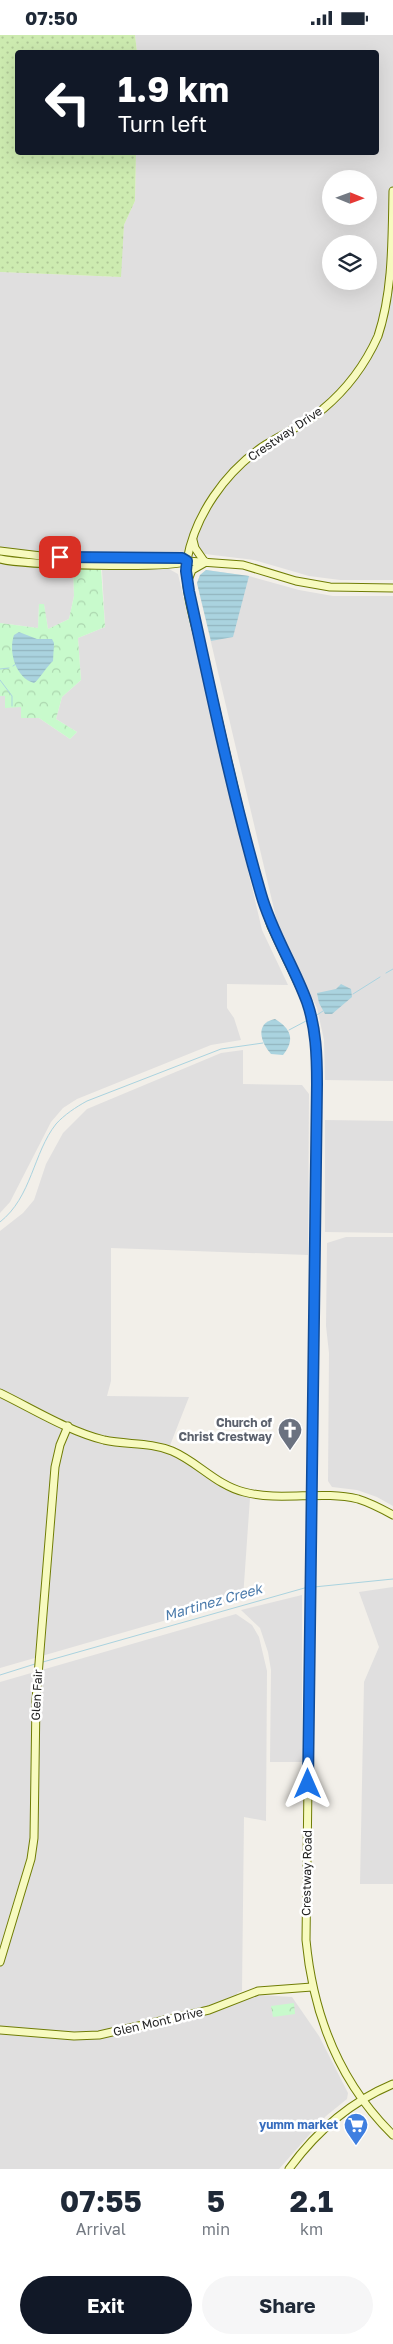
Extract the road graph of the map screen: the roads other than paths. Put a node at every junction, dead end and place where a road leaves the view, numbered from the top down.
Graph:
1 (393, 191) edge
2 (193, 539) junction
3 (0, 551) edge
4 (173, 558) junction
5 (0, 559) edge
6 (187, 561) junction
7 (205, 561) junction
8 (165, 564) junction
9 (187, 584) junction
10 (393, 588) edge
11 (0, 1393) edge
12 (68, 1425) junction
13 (311, 1495) junction
14 (393, 1515) edge
15 (0, 1962) edge
16 (312, 1987) junction
17 (0, 2030) edge
18 (393, 2084) edge
19 (363, 2100) junction
20 (393, 2135) edge
21 (289, 2169) edge

1 - 2 main road, Crestway Drive
2 - 4 main road
2 - 6 main road, Crestway Drive
2 - 7 main road
3 - 4 main road
4 - 6 main road
5 - 8 main road
6 - 7 main road
6 - 8 main road
6 - 9 main road, Crestway Road
7 - 9 main road
7 - 10 main road
8 - 9 main road
9 - 13 main road, Crestway Road
11 - 12 main road
12 - 13 main road
12 - 15 main road, Glen Fair
13 - 14 main road
13 - 16 main road, Crestway Road
16 - 17 main road, Glen Mont Drive
16 - 19 main road, Crestway Road
18 - 19 main road
19 - 20 main road, Crestway Road
19 - 21 main road

